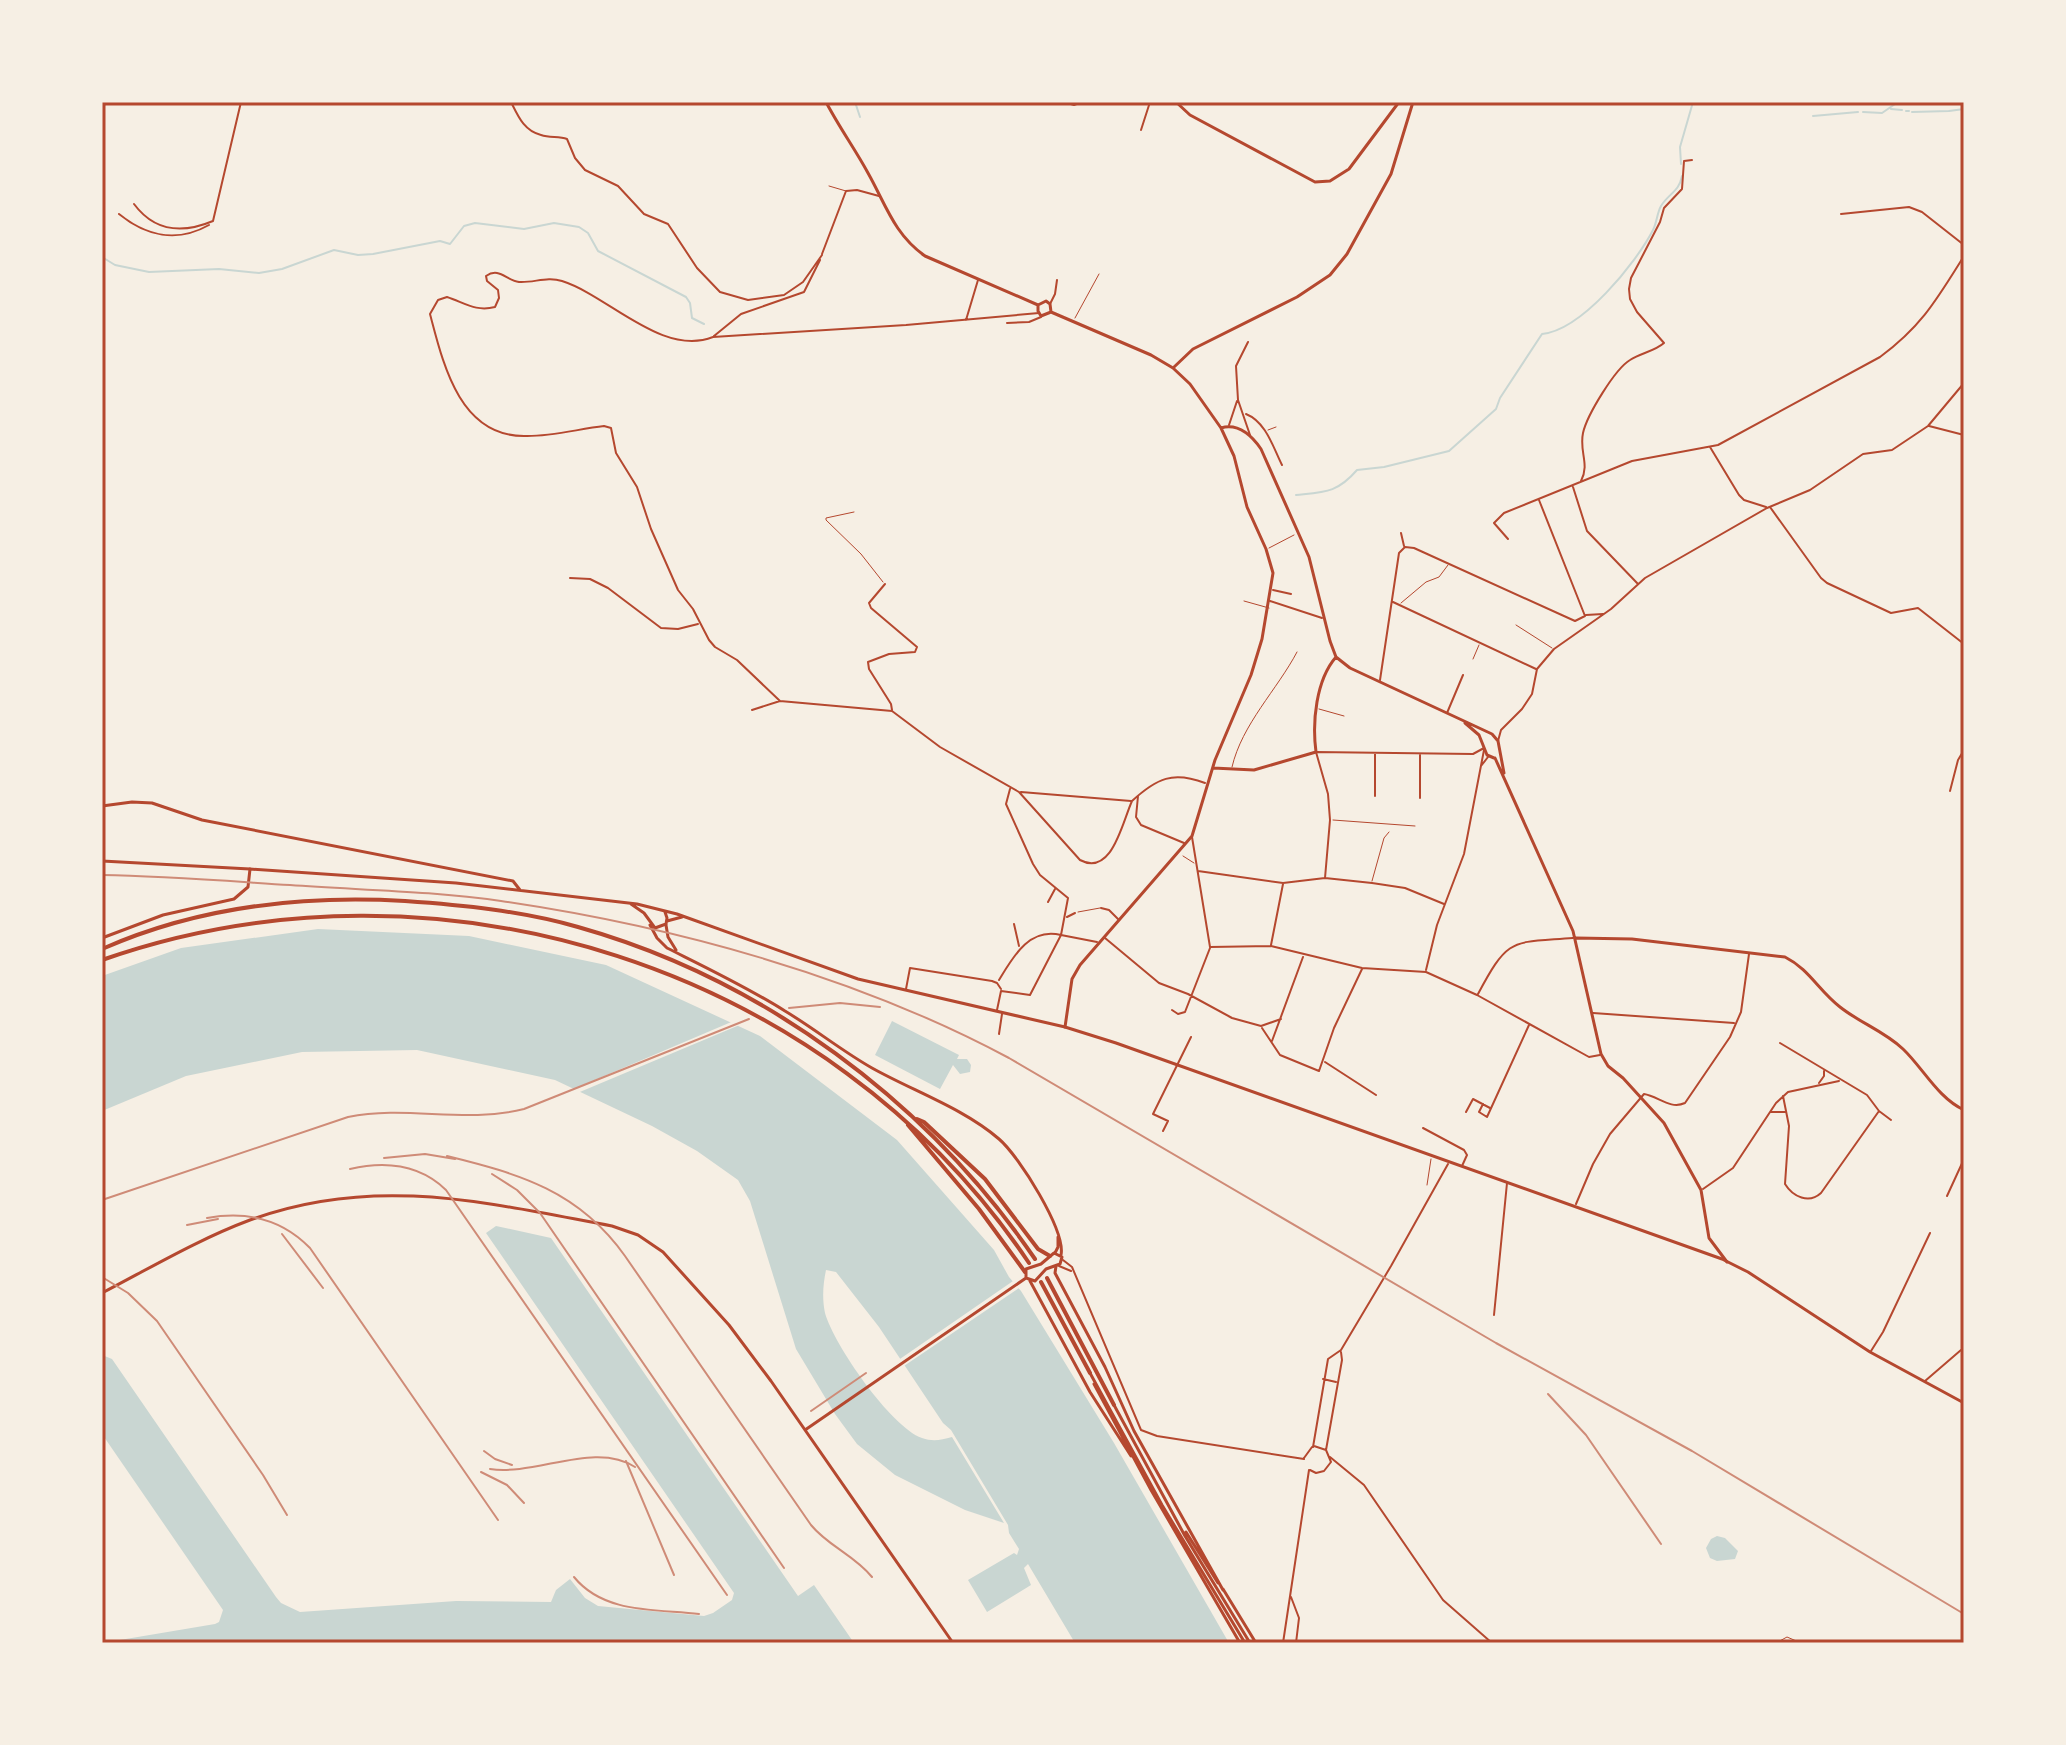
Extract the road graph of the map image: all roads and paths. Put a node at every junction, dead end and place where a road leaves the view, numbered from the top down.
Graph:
1 (241, 102) edge
2 (826, 102) edge
3 (1064, 102) edge
4 (1082, 102) edge
5 (1150, 102) edge
6 (1176, 102) edge
7 (1399, 102) edge
8 (1413, 102) edge
9 (512, 104) edge
10 (1141, 130) dead end
11 (1692, 160) dead end
12 (829, 186) dead end
13 (846, 191) junction
14 (881, 197) junction
15 (134, 204) dead end
16 (119, 214) dead end
17 (1841, 214) dead end
18 (214, 220) junction
19 (1964, 245) edge
20 (822, 255) junction
21 (1964, 256) edge
22 (1099, 274) dead end
23 (979, 279) junction
24 (1057, 280) dead end
25 (1050, 304) junction
26 (1038, 305) junction
27 (1051, 312) junction
28 (1040, 315) junction
29 (966, 321) junction
30 (1074, 321) junction
31 (1007, 323) dead end
32 (713, 337) junction
33 (1248, 342) dead end
34 (1173, 368) junction
35 (1964, 383) edge
36 (1238, 400) junction
37 (1245, 414) junction
38 (1229, 426) junction
39 (1928, 426) junction
40 (1276, 427) dead end
41 (1221, 428) junction
42 (1265, 430) junction
43 (1964, 435) edge
44 (1250, 436) junction
45 (1710, 447) junction
46 (1282, 465) dead end
47 (1580, 482) junction
48 (1573, 485) junction
49 (1538, 499) junction
50 (1768, 507) junction
51 (854, 512) dead end
52 (1401, 533) dead end
53 (1294, 535) dead end
54 (1508, 539) dead end
55 (1405, 547) junction
56 (1266, 549) junction
57 (1449, 564) junction
58 (570, 578) dead end
59 (885, 584) joint
60 (1638, 584) junction
61 (1272, 590) junction
62 (1291, 594) dead end
63 (1244, 601) dead end
64 (1270, 601) junction
65 (1393, 602) junction
66 (1399, 605) junction
67 (1269, 608) junction
68 (1605, 614) junction
69 (1585, 616) junction
70 (1324, 618) junction
71 (700, 624) junction
72 (1516, 625) dead end
73 (1964, 642) edge
74 (1480, 643) junction
75 (1554, 649) junction
76 (1297, 652) dead end
77 (1336, 657) junction
78 (1473, 659) dead end
79 (1537, 669) junction
80 (1463, 675) dead end
81 (1380, 682) junction
82 (780, 701) junction
83 (1316, 708) junction
84 (752, 710) dead end
85 (892, 711) junction
86 (1446, 714) junction
87 (1344, 716) dead end
88 (1462, 721) junction
89 (1501, 730) junction
90 (1492, 734) junction
91 (1483, 741) junction
92 (1498, 741) junction
93 (1484, 749) junction
94 (1964, 750) edge
95 (1316, 752) junction
96 (1375, 753) junction
97 (1420, 753) junction
98 (1497, 756) junction
99 (1488, 757) junction
100 (1480, 767) junction
101 (1213, 768) junction
102 (1232, 769) junction
103 (1209, 784) junction
104 (1011, 788) junction
105 (1950, 791) dead end
106 (1019, 792) junction
107 (1138, 796) junction
108 (1375, 796) dead end
109 (1420, 798) dead end
110 (1132, 801) junction
111 (102, 806) edge
112 (1330, 820) junction
113 (1415, 826) dead end
114 (1389, 832) dead end
115 (1192, 836) junction
116 (1185, 843) junction
117 (1183, 856) dead end
118 (102, 861) edge
119 (1196, 864) junction
120 (250, 869) junction
121 (1198, 871) junction
122 (1325, 878) junction
123 (1283, 883) junction
124 (1372, 883) junction
125 (1056, 888) junction
126 (520, 890) junction
127 (1048, 902) dead end
128 (631, 904) junction
129 (1444, 904) junction
130 (1101, 908) joint
131 (657, 909) junction
132 (663, 910) junction
133 (1075, 913) joint
134 (683, 917) junction
135 (1066, 917) junction
136 (648, 919) junction
137 (1119, 920) junction
138 (1014, 924) dead end
139 (650, 925) junction
140 (665, 925) junction
141 (1061, 935) junction
142 (1104, 937) junction
143 (102, 938) edge
144 (1576, 938) junction
145 (1099, 943) junction
146 (1271, 946) junction
147 (1020, 947) junction
148 (1210, 947) junction
149 (102, 949) edge
150 (678, 953) junction
151 (1750, 953) junction
152 (1303, 955) junction
153 (102, 960) edge
154 (1362, 968) junction
155 (1426, 972) junction
156 (999, 980) dead end
157 (906, 990) junction
158 (1001, 991) junction
159 (1477, 995) junction
160 (1192, 996) junction
161 (1172, 1010) dead end
162 (1000, 1012) junction
163 (1591, 1013) junction
164 (1281, 1019) junction
165 (1736, 1023) junction
166 (1530, 1024) junction
167 (1261, 1026) junction
168 (1065, 1027) junction
169 (999, 1034) dead end
170 (1191, 1037) dead end
171 (1272, 1043) junction
172 (1780, 1043) dead end
173 (1601, 1054) junction
174 (1324, 1061) junction
175 (1177, 1066) junction
176 (1823, 1071) junction
177 (1839, 1081) junction
178 (1818, 1084) junction
179 (1376, 1095) dead end
180 (1783, 1096) junction
181 (1641, 1098) junction
182 (1483, 1104) junction
183 (1491, 1108) junction
184 (1964, 1110) edge
185 (1879, 1111) junction
186 (1466, 1112) dead end
187 (1770, 1112) junction
188 (1786, 1112) junction
189 (915, 1119) junction
190 (905, 1120) junction
191 (1891, 1120) dead end
192 (1423, 1128) dead end
193 (1163, 1131) dead end
194 (1432, 1157) junction
195 (1964, 1159) edge
196 (1448, 1163) junction
197 (1461, 1167) junction
198 (1507, 1182) junction
199 (1427, 1185) dead end
200 (1701, 1190) junction
201 (1947, 1196) dead end
202 (1575, 1206) junction
203 (1930, 1233) dead end
204 (1058, 1237) junction
205 (1051, 1255) junction
206 (1061, 1255) junction
207 (1035, 1259) dead end
208 (1063, 1260) junction
209 (1727, 1262) junction
210 (1029, 1263) dead end
211 (1056, 1266) junction
212 (1034, 1267) junction
213 (1072, 1271) junction
214 (1039, 1275) junction
215 (1027, 1277) junction
216 (1047, 1278) dead end
217 (1041, 1282) dead end
218 (102, 1293) edge
219 (1494, 1315) dead end
220 (1961, 1350) dead end
221 (1340, 1351) junction
222 (1870, 1352) junction
223 (1090, 1373) junction
224 (1323, 1379) junction
225 (1924, 1382) junction
226 (1337, 1383) junction
227 (1964, 1403) edge
228 (1114, 1405) joint
229 (805, 1430) junction
230 (1313, 1447) junction
231 (1326, 1450) junction
232 (1330, 1457) junction
233 (1136, 1462) junction
234 (1306, 1465) junction
235 (1176, 1520) junction
236 (1223, 1590) junction
237 (1290, 1595) junction
238 (953, 1643) edge
239 (1245, 1643) edge
240 (1256, 1643) edge
241 (1282, 1643) edge
242 (1296, 1643) edge
243 (1492, 1643) edge
244 (1776, 1643) edge
245 (1801, 1643) edge

1 - 18 street
2 - 14 street
3 - 4 street
5 - 10 street
6 - 7 street
8 - 34 street
9 - 20 street
11 - 47 street
12 - 13 lane
13 - 14 street
13 - 20 street
14 - 23 street
15 - 18 street
16 - 18 street
17 - 19 street
20 - 32 street
21 - 45 street
22 - 30 lane
23 - 26 street
23 - 29 street
24 - 25 street
25 - 26 street
25 - 27 street
26 - 28 street
27 - 28 street
27 - 30 street
28 - 29 street
28 - 31 street
29 - 32 street
30 - 34 street
32 - 71 street
33 - 36 street
34 - 41 street
35 - 39 street
36 - 37 street
36 - 38 street
37 - 42 street
37 - 44 street
38 - 41 street
38 - 44 street
39 - 43 street
39 - 50 street
40 - 42 lane
41 - 56 street
42 - 46 street
44 - 70 street
45 - 47 street
45 - 50 street
47 - 48 street
48 - 49 street
48 - 60 street
49 - 54 street
49 - 69 street
50 - 60 street
50 - 73 street
51 - 59 lane
52 - 55 street
53 - 56 lane
55 - 57 street
55 - 65 street
56 - 61 street
57 - 66 lane
57 - 69 street
58 - 71 street
59 - 85 street
60 - 68 street
61 - 62 street
61 - 64 street
63 - 67 lane
64 - 67 street
64 - 70 street
65 - 66 street
65 - 81 street
66 - 74 street
67 - 101 street
68 - 69 street
68 - 75 street
70 - 77 street
71 - 82 street
72 - 75 lane
74 - 78 lane
74 - 79 street
75 - 79 street
76 - 102 lane
77 - 81 street
77 - 83 street
79 - 89 street
80 - 86 street
81 - 86 street
82 - 84 street
82 - 85 street
83 - 87 lane
83 - 95 street
85 - 104 street
86 - 88 street
88 - 90 street
88 - 91 street
89 - 90 street
89 - 92 street
90 - 91 street
90 - 92 street
91 - 93 street
92 - 98 street
93 - 97 street
93 - 99 street
93 - 100 street
94 - 105 street
95 - 96 street
95 - 102 street
95 - 112 street
96 - 97 street
96 - 108 street
97 - 109 street
98 - 99 street
98 - 144 street
99 - 100 street
100 - 129 street
101 - 102 street
101 - 103 street
103 - 107 street
103 - 115 street
104 - 106 street
104 - 125 street
106 - 110 street
106 - 110 street
107 - 110 street
107 - 116 street
111 - 126 street
112 - 113 lane
112 - 122 street
114 - 124 lane
115 - 116 street
115 - 119 street
116 - 137 street
117 - 119 lane
118 - 120 street
119 - 121 street
120 - 126 street
120 - 143 street
121 - 123 street
121 - 148 street
122 - 123 street
122 - 124 street
123 - 146 street
124 - 129 street
125 - 127 street
125 - 135 street
126 - 128 street
128 - 131 street
128 - 136 street
129 - 155 street
130 - 133 lane
130 - 137 street
131 - 132 street
131 - 136 street
132 - 134 street
132 - 140 street
133 - 135 street
134 - 140 street
134 - 157 street
135 - 141 street
136 - 139 street
137 - 142 street
138 - 147 street
139 - 140 street
139 - 150 street
140 - 150 street
141 - 145 street
141 - 147 street
141 - 158 street
142 - 145 street
142 - 160 street
144 - 151 street
144 - 159 street
144 - 163 street
145 - 168 street
146 - 148 street
146 - 152 street
147 - 156 street
148 - 160 street
149 - 189 highway
150 - 204 street
151 - 165 street
151 - 184 street
152 - 154 street
152 - 164 street
153 - 190 highway
154 - 155 street
154 - 174 street
155 - 159 street
157 - 158 street
157 - 162 street
158 - 162 street
159 - 166 street
160 - 161 street
160 - 167 street
162 - 168 street
162 - 169 street
163 - 165 street
163 - 173 street
164 - 167 street
164 - 171 street
165 - 181 street
166 - 173 street
166 - 183 street
167 - 171 street
168 - 175 street
170 - 175 street
171 - 174 street
172 - 176 street
173 - 181 street
174 - 179 street
175 - 193 street
175 - 194 street
176 - 177 street
176 - 178 street
177 - 178 street
177 - 185 street
178 - 180 street
180 - 187 street
180 - 188 street
181 - 200 street
181 - 202 street
182 - 183 street
182 - 183 street
182 - 186 street
185 - 188 street
185 - 191 street
187 - 188 street
187 - 200 street
189 - 205 highway
189 - 207 highway
190 - 210 highway
190 - 215 highway
192 - 197 street
194 - 196 street
194 - 199 lane
195 - 201 street
196 - 197 street
196 - 221 street
197 - 198 street
198 - 202 street
198 - 219 street
200 - 209 street
202 - 209 street
203 - 222 street
204 - 205 street
204 - 206 street
205 - 206 street
205 - 211 street
205 - 212 street
206 - 208 street
208 - 211 street
208 - 213 street
209 - 222 street
211 - 213 street
211 - 214 street
211 - 236 street
212 - 214 street
212 - 215 street
213 - 234 street
214 - 215 street
215 - 229 street
215 - 233 street
216 - 228 highway
217 - 223 highway
218 - 229 street
220 - 225 street
221 - 224 street
221 - 226 street
222 - 225 street
223 - 233 street
223 - 239 street
224 - 226 street
224 - 230 street
225 - 227 street
226 - 231 street
228 - 235 street
229 - 238 street
230 - 231 street
230 - 234 street
231 - 232 street
232 - 234 street
232 - 243 street
233 - 239 street
234 - 237 street
235 - 236 street
235 - 239 street
236 - 240 street
237 - 241 street
237 - 242 street
244 - 245 lane

